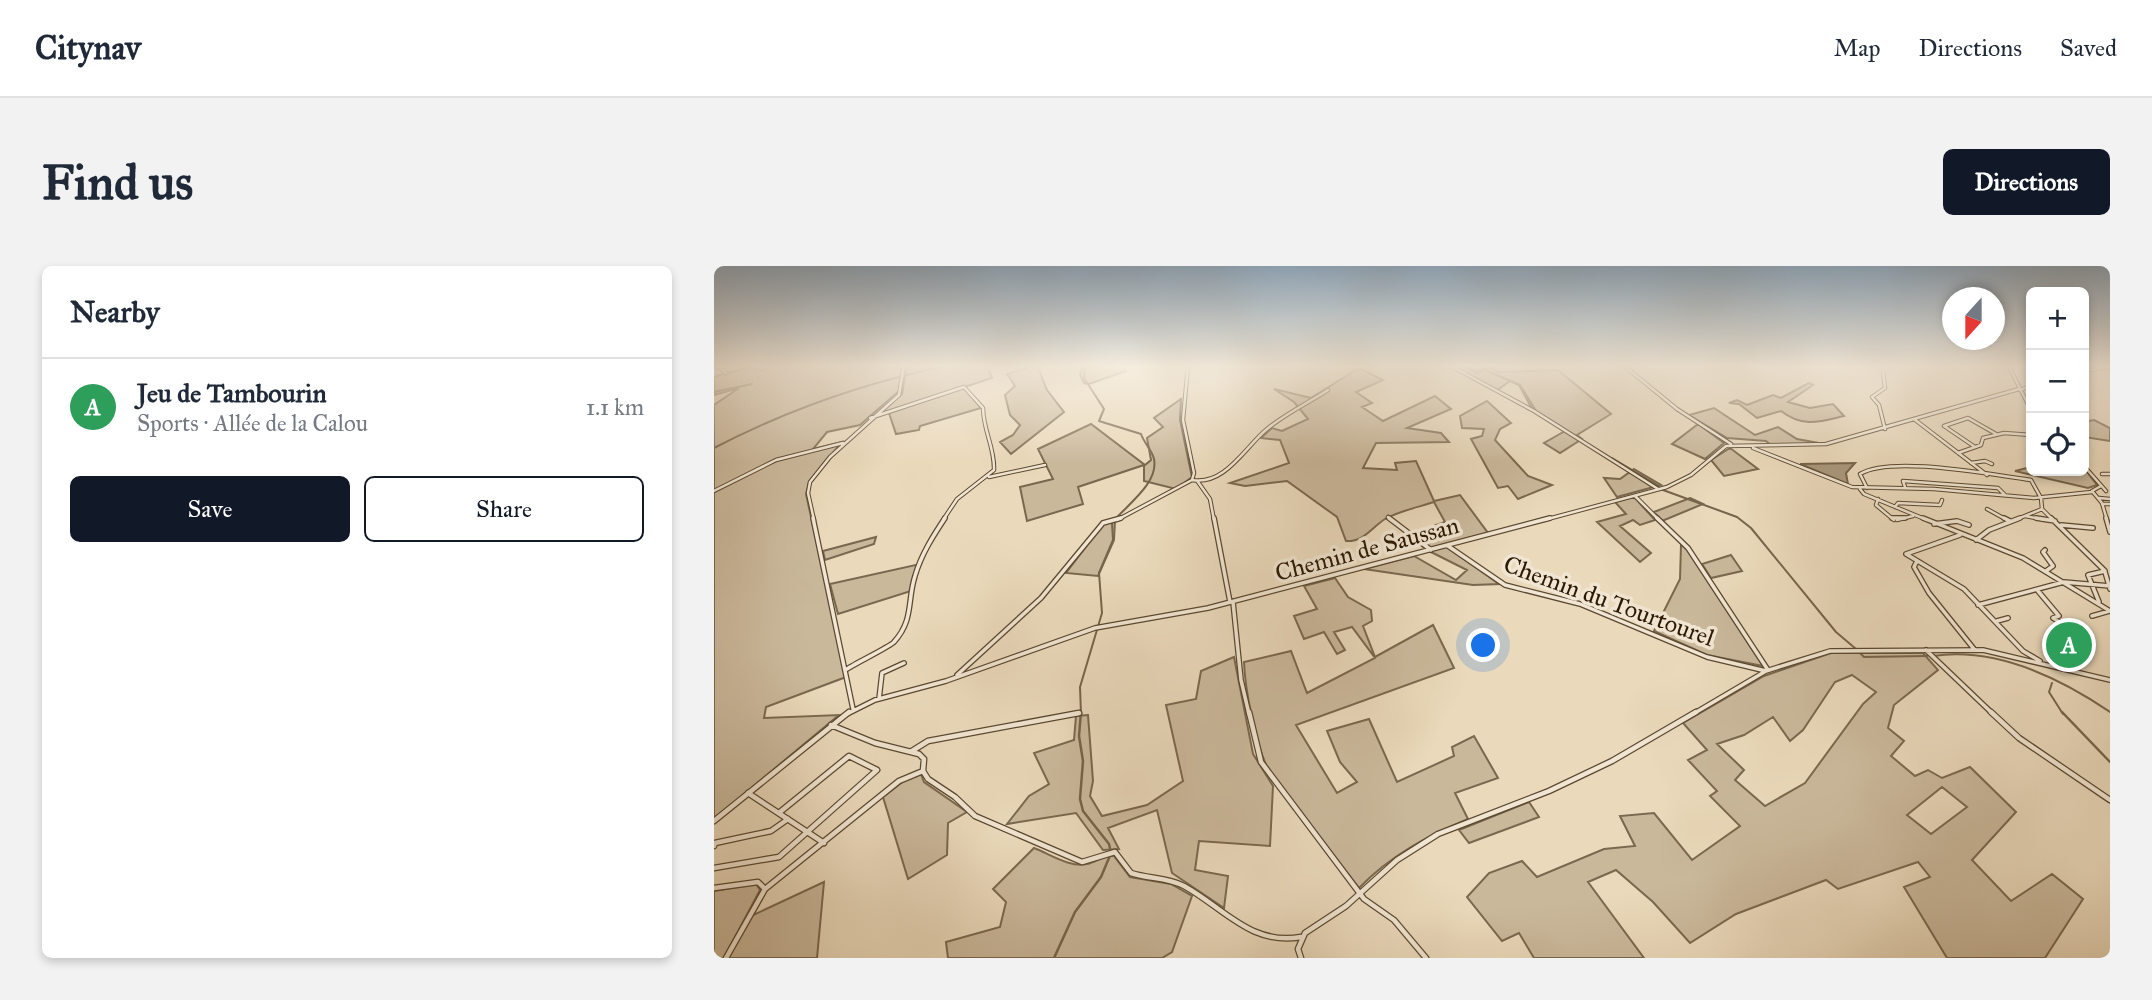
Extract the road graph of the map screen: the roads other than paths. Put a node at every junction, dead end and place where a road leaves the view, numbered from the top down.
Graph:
1 (896, 397) edge
2 (933, 397) edge
3 (973, 397) edge
4 (1185, 397) edge
5 (1317, 397) edge
6 (1509, 397) edge
7 (1663, 397) edge
8 (1872, 397) edge
9 (1990, 397) edge
10 (870, 418) junction
11 (1914, 419) junction
12 (1885, 429) junction
13 (1714, 432) junction
14 (1996, 434) junction
15 (2026, 435) edge
16 (845, 443) junction
17 (1727, 445) junction
18 (1733, 446) junction
19 (1975, 447) junction
20 (1754, 448) junction
21 (1957, 454) junction
22 (1969, 464) junction
23 (1992, 464) dead end
24 (1045, 465) dead end
25 (2089, 473) edge
26 (2102, 474) dead end
27 (2110, 474) edge
28 (1987, 475) junction
29 (986, 478) junction
30 (1194, 481) junction
31 (1929, 481) junction
32 (2100, 487) junction
33 (1859, 488) junction
34 (1905, 488) junction
35 (1658, 489) junction
36 (1867, 489) junction
37 (1934, 489) junction
38 (714, 491) edge
39 (2108, 492) edge
40 (2005, 495) junction
41 (2095, 495) junction
42 (1635, 496) junction
43 (2041, 498) junction
44 (1878, 499) junction
45 (1942, 500) dead end
46 (2106, 502) edge
47 (1895, 506) junction
48 (1987, 509) dead end
49 (2040, 509) junction
50 (1915, 515) junction
51 (2024, 515) junction
52 (1388, 517) dead end
53 (2010, 521) junction
54 (2057, 521) junction
55 (1934, 524) junction
56 (1969, 525) dead end
57 (2061, 525) junction
58 (2109, 526) edge
59 (2093, 528) dead end
60 (1960, 535) junction
61 (1975, 541) junction
62 (1447, 546) junction
63 (1431, 550) junction
64 (2045, 550) dead end
65 (1917, 563) junction
66 (2109, 566) edge
67 (2046, 571) junction
68 (2104, 571) junction
69 (2064, 582) junction
70 (2091, 584) junction
71 (2110, 587) edge
72 (2038, 590) junction
73 (1232, 602) junction
74 (2101, 604) junction
75 (1978, 605) junction
76 (2110, 611) edge
77 (2092, 616) dead end
78 (2008, 618) dead end
79 (1997, 621) junction
80 (2070, 629) dead end
81 (1974, 649) junction
82 (1926, 650) junction
83 (2040, 662) junction
84 (904, 663) dead end
85 (965, 668) junction
86 (847, 669) junction
87 (973, 671) junction
88 (1767, 671) junction
89 (952, 679) junction
90 (2110, 680) edge
91 (879, 699) junction
92 (852, 710) junction
93 (1079, 713) dead end
94 (833, 726) junction
95 (912, 751) junction
96 (923, 771) junction
97 (748, 793) junction
98 (2110, 800) edge
99 (780, 812) junction
100 (789, 818) junction
101 (714, 821) edge
102 (808, 832) junction
103 (824, 843) junction
104 (714, 844) edge
105 (714, 868) edge
106 (714, 888) edge
107 (765, 889) junction
108 (1359, 892) junction
109 (1301, 937) junction
110 (726, 958) edge
111 (1301, 958) edge
112 (1426, 958) edge

1 - 10 street
2 - 10 street
3 - 29 street
4 - 30 street
5 - 30 street
6 - 35 street
7 - 13 street
8 - 12 street
9 - 11 street
10 - 16 street
11 - 12 street
11 - 21 street
12 - 20 street
13 - 17 street
13 - 18 street
14 - 15 street
14 - 19 street
14 - 19 street
16 - 38 street
16 - 86 street
17 - 18 street
17 - 35 street, Chemin de Saussan
18 - 20 street
19 - 21 street
20 - 33 street
21 - 22 street
22 - 23 street
22 - 28 street
24 - 29 street
25 - 32 street
26 - 27 street
28 - 36 street
28 - 43 street
29 - 86 street
30 - 73 street
30 - 85 street
31 - 34 street
31 - 37 street
31 - 40 street
32 - 39 street
32 - 41 street
33 - 36 street
33 - 44 street
34 - 36 street
34 - 37 street
35 - 42 street, Chemin de Saussan
37 - 40 street
40 - 43 street
41 - 43 street
41 - 46 street
42 - 62 street, Chemin de Saussan
42 - 88 street
43 - 49 street
44 - 47 street
44 - 50 street
45 - 47 street
46 - 58 street
47 - 50 street
48 - 53 street
49 - 51 street
49 - 54 street
50 - 55 street
51 - 53 street
51 - 54 street
52 - 63 street
53 - 61 street
54 - 57 street
55 - 56 street
55 - 60 street
57 - 59 street
57 - 68 street
60 - 61 street
60 - 65 street
61 - 67 street
62 - 63 street, Chemin de Saussan
62 - 88 street, Chemin du Tourtourel
63 - 73 street, Chemin de Saussan
64 - 67 street
65 - 75 street
65 - 81 street
66 - 68 street
67 - 69 street
68 - 70 street
68 - 71 street
69 - 70 street
69 - 72 street
69 - 74 street
70 - 71 street
70 - 74 street
72 - 75 street
72 - 80 street
73 - 87 street, Chemin de Saussan
73 - 108 street
74 - 76 street
75 - 79 street
76 - 77 street
78 - 79 street
79 - 83 street
81 - 82 street
81 - 83 street
82 - 88 street
82 - 98 street
83 - 90 street
84 - 91 street
85 - 87 street
85 - 89 street
86 - 92 street
87 - 89 street, Chemin de Saussan
88 - 108 street
89 - 91 street, Chemin de Saussan
91 - 92 street, Chemin de Saussan
92 - 94 street, Chemin de Saussan
93 - 95 street
94 - 95 street
94 - 97 street, Chemin de Saussan
95 - 96 street
96 - 103 street
96 - 109 street
97 - 99 street
97 - 101 street, Chemin de Saussan
99 - 100 street
99 - 102 street
100 - 102 street
100 - 104 street
102 - 103 street
102 - 105 street
103 - 107 street
106 - 107 street
107 - 110 street
108 - 109 street
108 - 112 street
109 - 111 street

